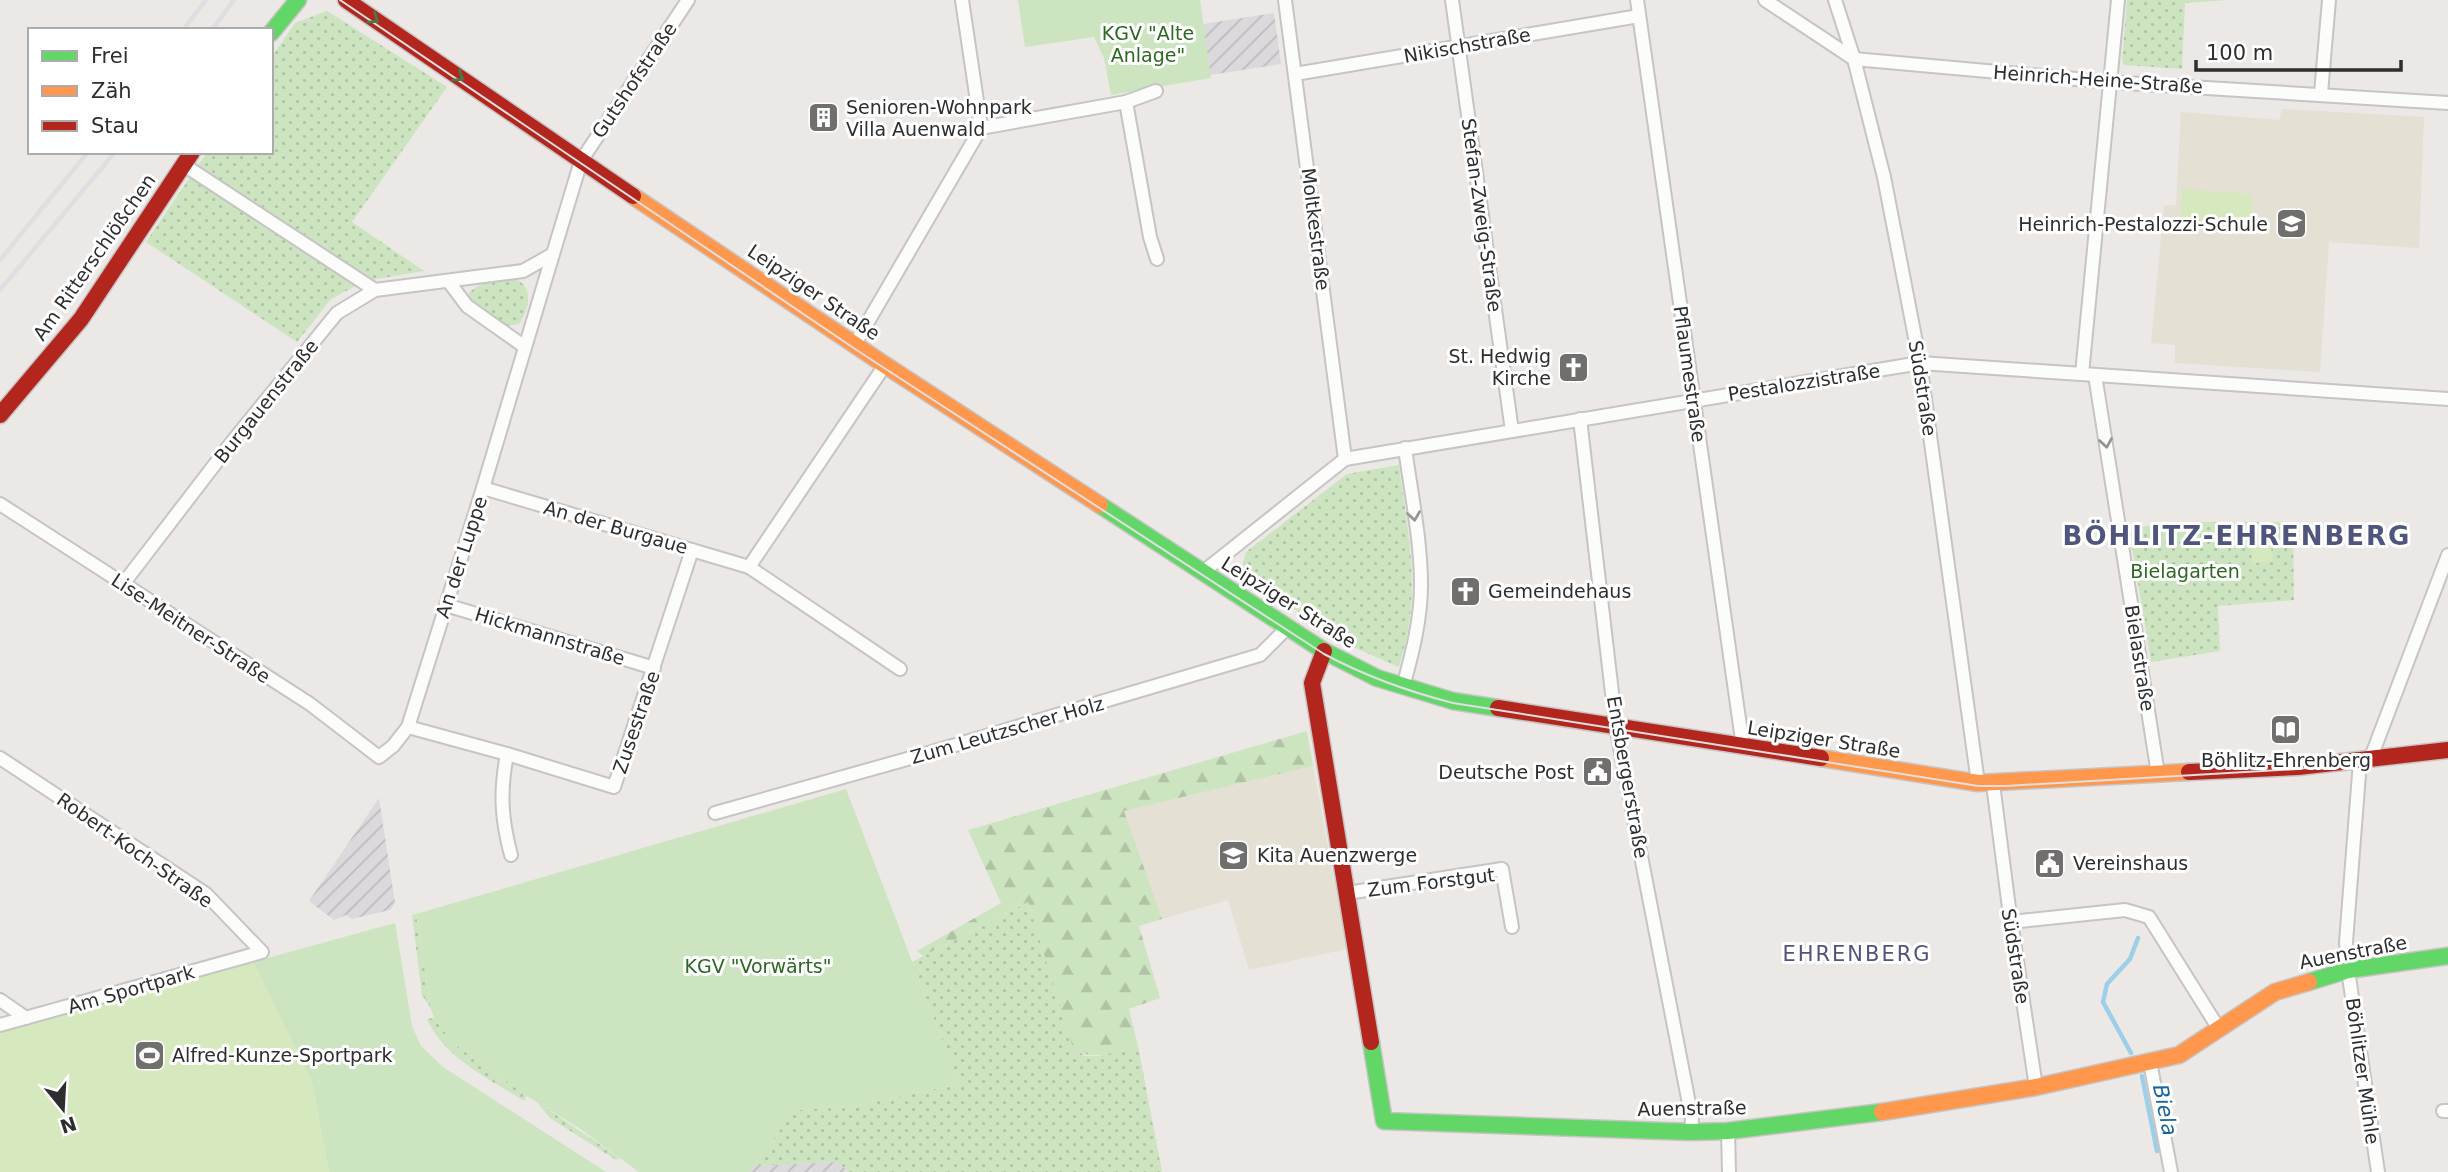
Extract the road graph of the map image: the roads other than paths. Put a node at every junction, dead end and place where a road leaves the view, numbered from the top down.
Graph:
1 (298, 0) edge
2 (346, 0) edge
3 (688, 0) edge
4 (962, 0) edge
5 (1286, 0) edge
6 (1452, 0) edge
7 (1637, 0) edge
8 (1765, 0) edge
9 (1835, 0) edge
10 (2118, 0) edge
11 (2329, 0) edge
12 (1639, 16) junction
13 (273, 31) edge
14 (1459, 47) junction
15 (1854, 59) junction
16 (1295, 74) junction
17 (2109, 82) junction
18 (1156, 91) dead end
19 (2321, 93) junction
20 (1126, 102) junction
21 (2448, 103) edge
22 (981, 128) junction
23 (188, 158) edge
24 (581, 161) junction
25 (553, 254) junction
26 (1157, 259) dead end
27 (449, 282) junction
28 (375, 290) junction
29 (855, 344) junction
30 (525, 346) junction
31 (1920, 363) junction
32 (885, 365) junction
33 (2089, 375) junction
34 (2448, 399) edge
35 (1694, 400) junction
36 (0, 415) edge
37 (1580, 419) junction
38 (1512, 430) junction
39 (1405, 449) junction
40 (1345, 459) junction
41 (483, 488) junction
42 (0, 503) edge
43 (692, 550) junction
44 (2448, 555) edge
45 (749, 567) junction
46 (1202, 572) junction
47 (123, 584) junction
48 (446, 605) junction
49 (1288, 627) junction
50 (1324, 651) junction
51 (654, 668) junction
52 (900, 669) dead end
53 (1403, 687) junction
54 (408, 727) junction
55 (1616, 727) junction
56 (1743, 747) junction
57 (2448, 750) edge
58 (507, 754) junction
59 (379, 757) joint
60 (0, 758) edge
61 (2365, 760) junction
62 (2158, 774) junction
63 (1985, 784) junction
64 (715, 813) dead end
65 (511, 855) dead end
66 (1347, 893) junction
67 (2011, 922) junction
68 (1512, 927) dead end
69 (262, 952) joint
70 (2448, 956) edge
71 (2348, 970) junction
72 (0, 1000) edge
73 (26, 1018) junction
74 (0, 1025) edge
75 (2219, 1029) junction
76 (2150, 1062) junction
77 (2036, 1087) junction
78 (1728, 1131) junction
79 (1691, 1132) junction
80 (1729, 1172) edge
81 (2171, 1172) edge
82 (2378, 1172) edge

1 - 13 street
2 -> 24 street, Leipziger Straße
3 - 24 street, Gutshofstraße
4 - 22 street
5 - 16 street, Moltkestraße
6 - 14 street, Stefan-Zweig-Straße
7 - 12 street, Pflaumestraße
8 - 15 street, Heinrich-Heine-Straße
9 - 15 street, Südstraße
10 - 17 street, Bielastraße
11 - 19 street
12 - 14 street, Nikischstraße
12 - 35 street, Pflaumestraße
14 - 16 street, Nikischstraße
14 - 38 street, Stefan-Zweig-Straße
15 - 17 street, Heinrich-Heine-Straße
15 - 31 street, Südstraße
16 - 40 street, Moltkestraße
17 - 19 street, Heinrich-Heine-Straße
17 - 33 street, Bielastraße
18 - 20 street
19 - 21 street, Heinrich-Heine-Straße
20 - 22 street
20 - 26 street
22 - 29 street
23 - 28 street
23 - 36 street, Am Ritterschlößchen
24 - 25 street
24 - 29 street, Leipziger Straße
25 - 27 street, Burgauenstraße
25 - 30 street
27 - 28 street, Burgauenstraße
27 - 30 street
28 - 47 street, Burgauenstraße
29 - 32 street, Leipziger Straße
30 - 41 street, An der Luppe
31 - 33 street, Pestalozzistraße
31 - 35 street, Pestalozzistraße
31 - 63 street, Südstraße
32 - 45 street
32 - 46 street, Leipziger Straße
33 - 34 street, Pestalozzistraße
33 -> 62 street, Bielastraße
35 - 37 street, Pestalozzistraße
35 - 56 street, Pflaumestraße
37 - 38 street, Pestalozzistraße
37 - 55 street, Entsbergerstraße
38 - 39 street, Pestalozzistraße
39 - 40 street, Pestalozzistraße
39 -> 53 street
40 - 46 street, Pestalozzistraße
41 - 43 street, An der Burgaue
41 - 48 street, An der Luppe
42 - 47 street, Lise-Meitner-Straße
43 - 45 street, An der Burgaue
43 - 51 street, Zusestraße
44 - 61 street, Böhlitzer Mühle
45 - 52 street, An der Burgaue
46 - 49 street, Leipziger Straße
47 - 59 street, Lise-Meitner-Straße
48 - 51 street, Hickmannstraße
48 - 54 street, An der Luppe
49 - 50 street, Leipziger Straße
49 - 64 street, Zum Leutzscher Holz
50 - 53 street, Leipziger Straße
50 - 66 street, Auenstraße
51 - 58 street, Zusestraße
53 - 55 street, Leipziger Straße
54 - 58 street, Zusestraße
54 - 59 street, An der Luppe
55 - 56 street, Leipziger Straße
55 - 79 street, Entsbergerstraße
56 - 63 street, Leipziger Straße
57 - 61 street, Leipziger Straße
58 - 65 street
60 - 69 street, Robert-Koch-Straße
61 - 62 street, Leipziger Straße
61 - 71 street, Böhlitzer Mühle
62 - 63 street, Leipziger Straße
63 - 67 street, Südstraße
66 - 68 street, Zum Forstgut
66 - 79 street, Auenstraße
67 - 75 street
67 - 77 street, Südstraße
69 - 73 street, Am Sportpark
70 - 71 street, Auenstraße
71 - 75 street, Auenstraße
71 - 82 street, Böhlitzer Mühle
72 - 73 street
73 - 74 street, Am Sportpark
75 - 76 street, Auenstraße
76 - 77 street, Auenstraße
76 - 81 street
77 - 78 street, Auenstraße
78 - 79 street, Auenstraße
78 - 80 street

